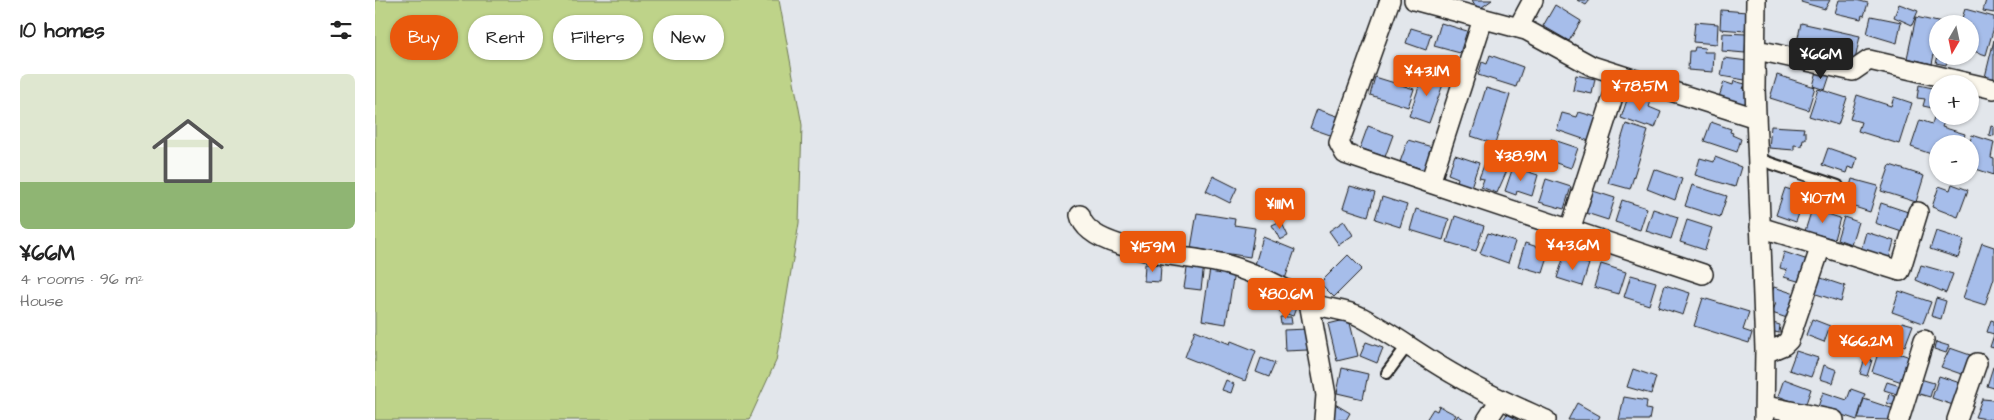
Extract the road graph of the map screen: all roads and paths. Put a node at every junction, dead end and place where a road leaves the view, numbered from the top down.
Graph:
1 (1390, 0) edge
2 (1414, 0) edge
3 (1533, 0) edge
4 (1756, 0) edge
5 (1483, 19) junction
6 (1519, 28) junction
7 (1757, 50) junction
8 (1620, 75) junction
9 (1994, 89) edge
10 (1756, 118) junction
11 (1758, 158) junction
12 (1430, 183) junction
13 (1839, 186) dead end
14 (1918, 212) dead end
15 (1080, 215) dead end
16 (1761, 227) junction
17 (1570, 230) junction
18 (1821, 246) junction
19 (1703, 274) dead end
20 (1309, 302) junction
21 (1924, 340) dead end
22 (1407, 346) junction
23 (1765, 353) junction
24 (1977, 363) dead end
25 (1387, 373) dead end
26 (1500, 400) junction
27 (1765, 413) edge
28 (1324, 420) edge
29 (1487, 420) edge
30 (1546, 420) edge
31 (1834, 420) edge
32 (1899, 420) edge
33 (1957, 420) edge

1 - 12 street
2 - 5 street
3 - 6 street
4 - 7 street
5 - 6 street
5 - 12 street
6 - 8 street
7 - 9 street
7 - 10 street
8 - 10 street
8 - 17 street
10 - 11 street
11 - 13 lane
11 - 16 street
12 - 17 street
14 - 18 street
15 - 20 street
16 - 18 street
16 - 23 street
17 - 19 street
18 - 23 street
20 - 22 street
20 - 28 street
21 - 32 street
22 - 25 lane
22 - 26 street
23 - 27 street
24 - 33 street
26 - 29 street
26 - 30 street
27 - 31 street

